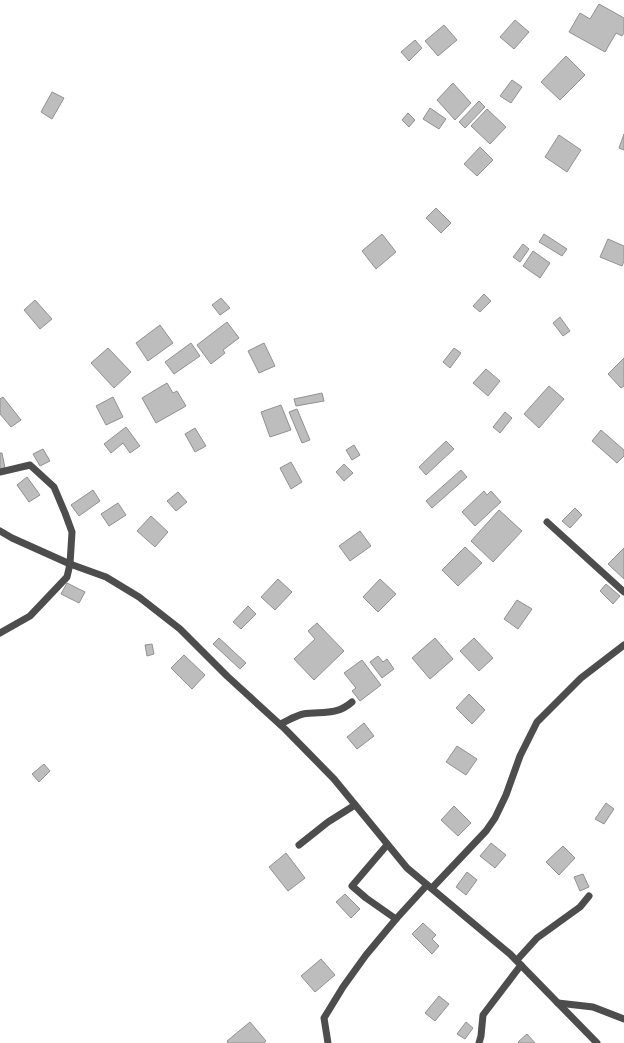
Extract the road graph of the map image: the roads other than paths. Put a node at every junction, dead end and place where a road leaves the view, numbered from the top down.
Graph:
1 (0, 472) edge
2 (548, 522) dead end
3 (0, 531) edge
4 (70, 564) junction
5 (624, 592) edge
6 (0, 633) edge
7 (624, 645) edge
8 (352, 702) dead end
9 (280, 724) junction
10 (356, 805) junction
11 (299, 845) dead end
12 (387, 845) junction
13 (430, 886) junction
14 (589, 896) dead end
15 (396, 919) junction
16 (519, 963) junction
17 (558, 1003) junction
18 (624, 1019) edge
19 (328, 1043) edge
20 (479, 1043) edge
21 (597, 1043) edge

1 - 4 street
2 - 5 street
3 - 4 street
4 - 6 street
4 - 9 street
7 - 13 street
8 - 9 street
9 - 10 street
10 - 11 street
10 - 12 street
12 - 13 street
12 - 15 street
13 - 15 street
13 - 16 street
14 - 16 street
15 - 19 street
16 - 17 street
16 - 20 street
17 - 18 street
17 - 21 street

